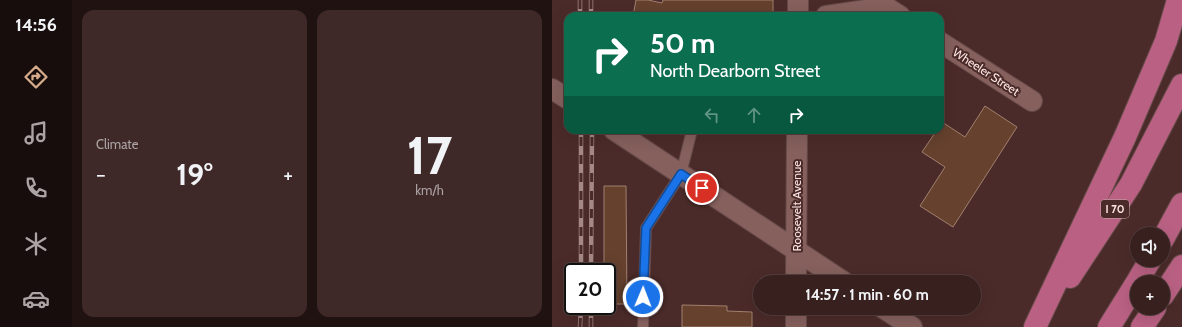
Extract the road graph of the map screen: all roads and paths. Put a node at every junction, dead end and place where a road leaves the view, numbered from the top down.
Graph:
1 (798, 0) edge
2 (1178, 0) edge
3 (798, 12) edge
4 (853, 12) edge
5 (894, 12) edge
6 (944, 45) edge
7 (1182, 85) edge
8 (552, 89) edge
9 (564, 96) edge
10 (1032, 101) dead end
11 (620, 134) edge
12 (691, 134) edge
13 (797, 134) edge
14 (681, 174) junction
15 (1182, 204) edge
16 (1170, 227) edge
17 (796, 250) junction
18 (1182, 266) edge
19 (796, 275) edge
20 (834, 275) edge
21 (1170, 284) edge
22 (1130, 293) edge
23 (796, 315) edge
24 (894, 315) edge
25 (1150, 315) edge
26 (642, 327) edge
27 (796, 327) edge
28 (912, 327) edge
29 (1036, 327) edge
30 (1109, 327) edge
31 (1142, 327) edge

1 - 3 street
2 - 29 highway
4 - 5 street
6 - 10 street, Wheeler Street
7 - 29 highway, I 70
8 - 9 street
11 - 14 street
12 - 14 lane
13 - 17 street, Roosevelt Avenue
14 - 17 street
14 - 26 lane
15 - 16 highway
17 - 19 street, Roosevelt Avenue
17 - 20 street
18 - 21 highway
22 - 30 highway
23 - 27 street
24 - 28 street
25 - 31 highway

